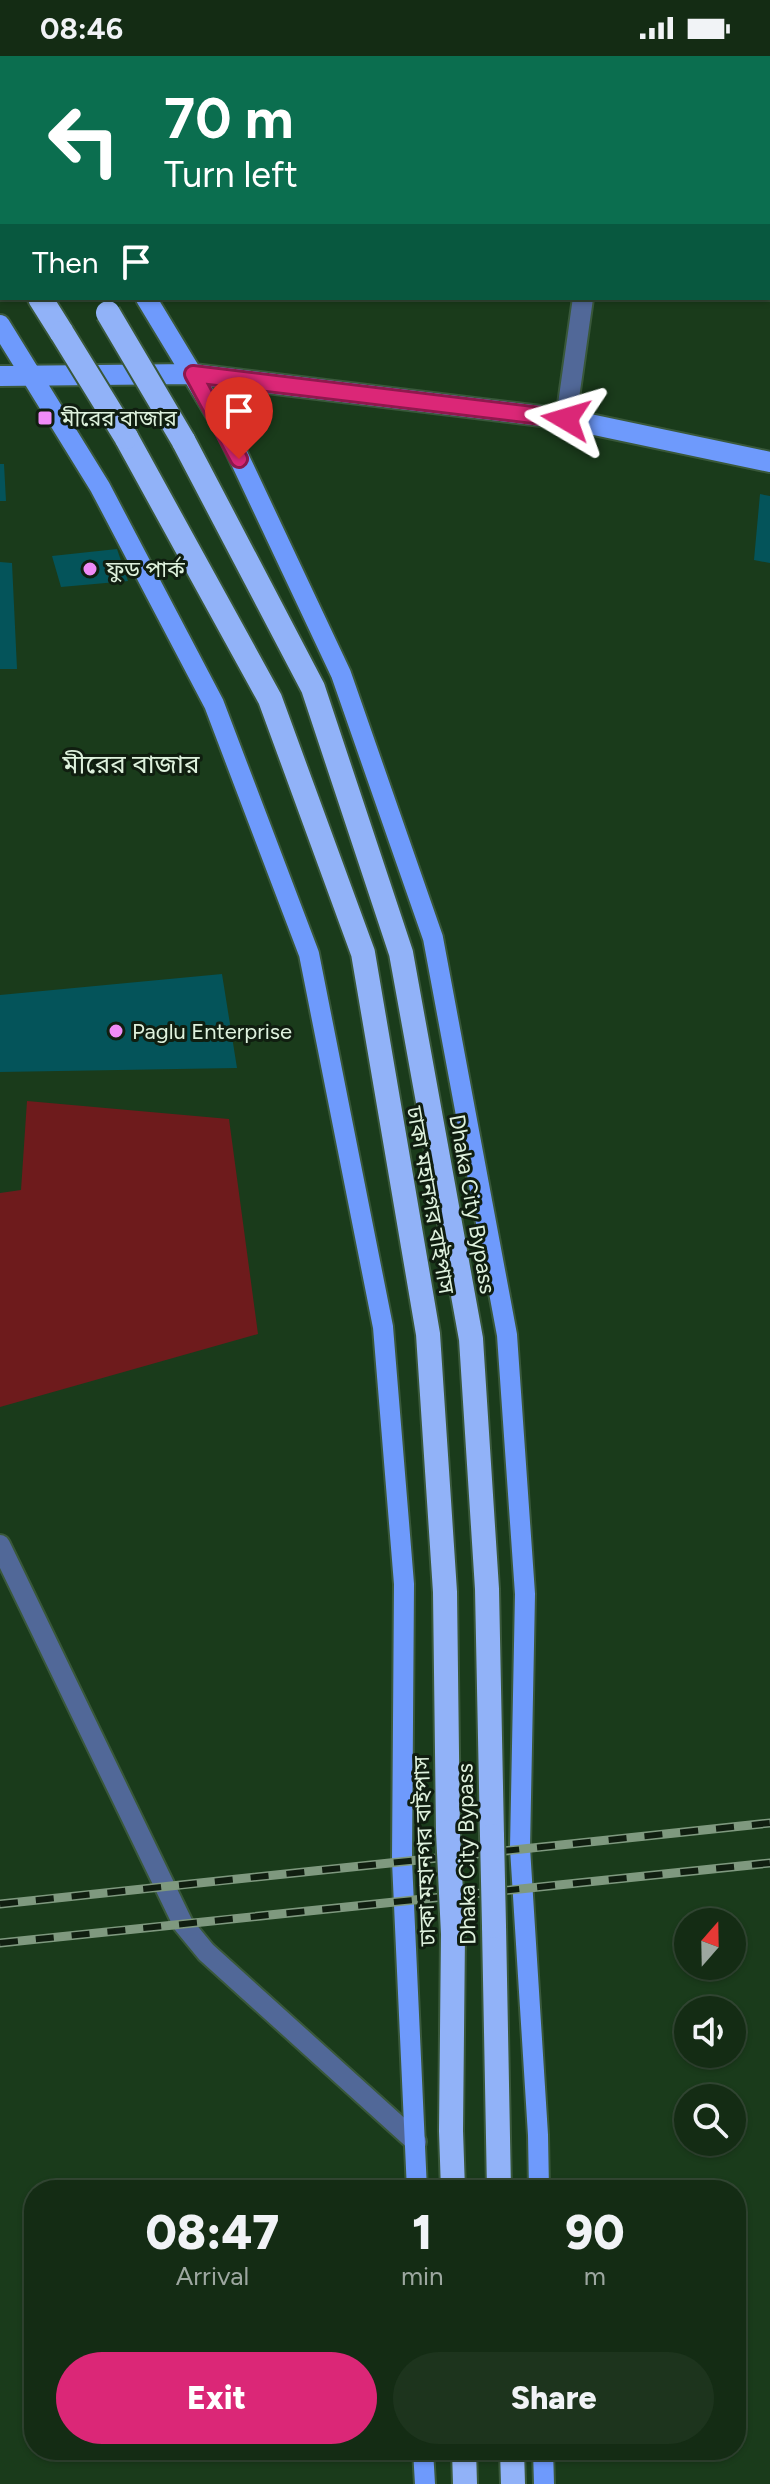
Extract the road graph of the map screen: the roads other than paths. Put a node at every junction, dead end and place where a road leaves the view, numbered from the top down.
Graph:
1 (41, 300) edge
2 (147, 300) edge
3 (583, 300) edge
4 (103, 306) edge
5 (0, 325) edge
6 (193, 374) junction
7 (0, 376) edge
8 (33, 377) junction
9 (566, 419) junction
10 (770, 462) edge
11 (0, 1545) edge
12 (416, 2142) junction
13 (417, 2180) edge
14 (453, 2180) edge
15 (499, 2180) edge
16 (539, 2180) edge
17 (424, 2460) edge
18 (464, 2460) edge
19 (512, 2460) edge
20 (543, 2460) edge
21 (425, 2484) edge
22 (465, 2484) edge
23 (513, 2484) edge
24 (544, 2484) edge

1 - 14 highway, ঢাকা মহানগর বাইপাস, bridge
2 - 6 main road
3 - 9 street
4 - 15 highway, Dhaka City Bypass, bridge
5 - 8 main road
6 - 8 main road
6 - 9 main road
6 - 16 main road
7 - 8 main road
8 - 12 main road
9 - 10 main road
11 - 12 street
12 - 13 main road
17 - 21 main road
18 - 22 highway
19 - 23 highway
20 - 24 main road

